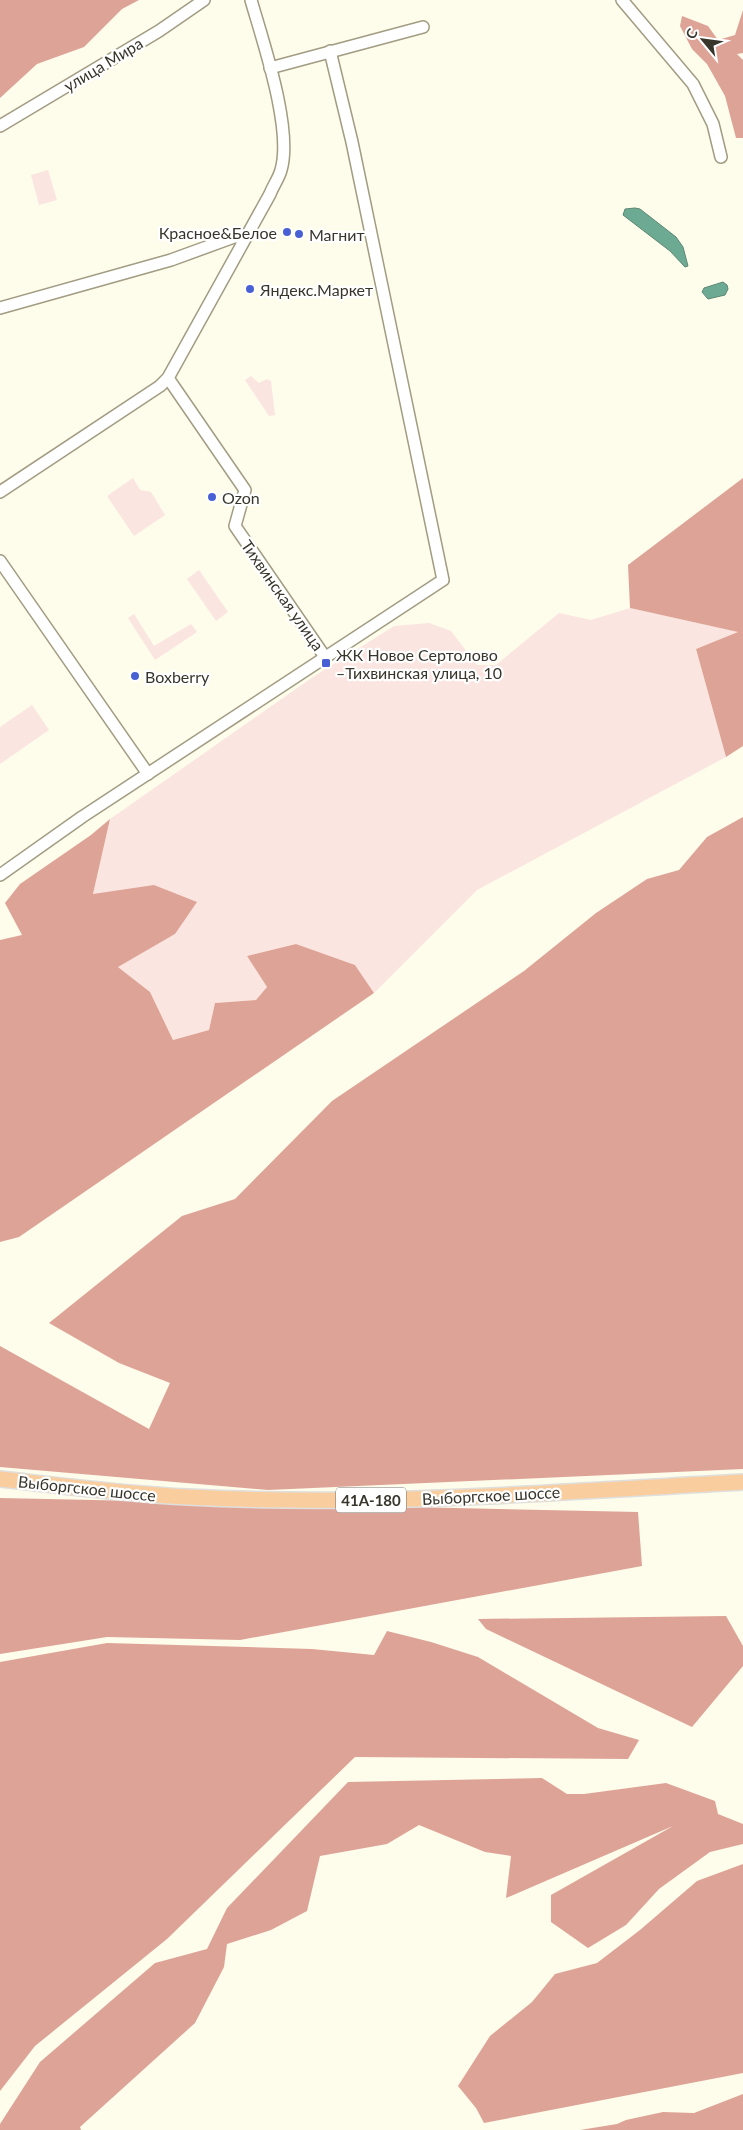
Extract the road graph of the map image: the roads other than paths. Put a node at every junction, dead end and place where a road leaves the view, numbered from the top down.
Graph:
1 (204, 0) edge
2 (251, 0) edge
3 (622, 0) edge
4 (423, 27) dead end
5 (330, 51) junction
6 (270, 68) junction
7 (0, 126) edge
8 (721, 157) dead end
9 (246, 237) junction
10 (0, 308) edge
11 (168, 378) junction
12 (0, 492) edge
13 (0, 561) edge
14 (325, 657) junction
15 (148, 774) junction
16 (0, 875) edge
17 (0, 1479) edge
18 (743, 1482) edge

1 - 7 street, улица Мира
2 - 6 street
3 - 8 street
4 - 5 street
5 - 6 street
5 - 14 street
6 - 9 street
9 - 10 street
9 - 11 street
11 - 12 street
11 - 14 street, Тихвинская улица
13 - 15 street
14 - 15 street, Тихвинская улица
15 - 16 street, Тихвинская улица
17 - 18 main road, Выборгское шоссе / 41А-180

